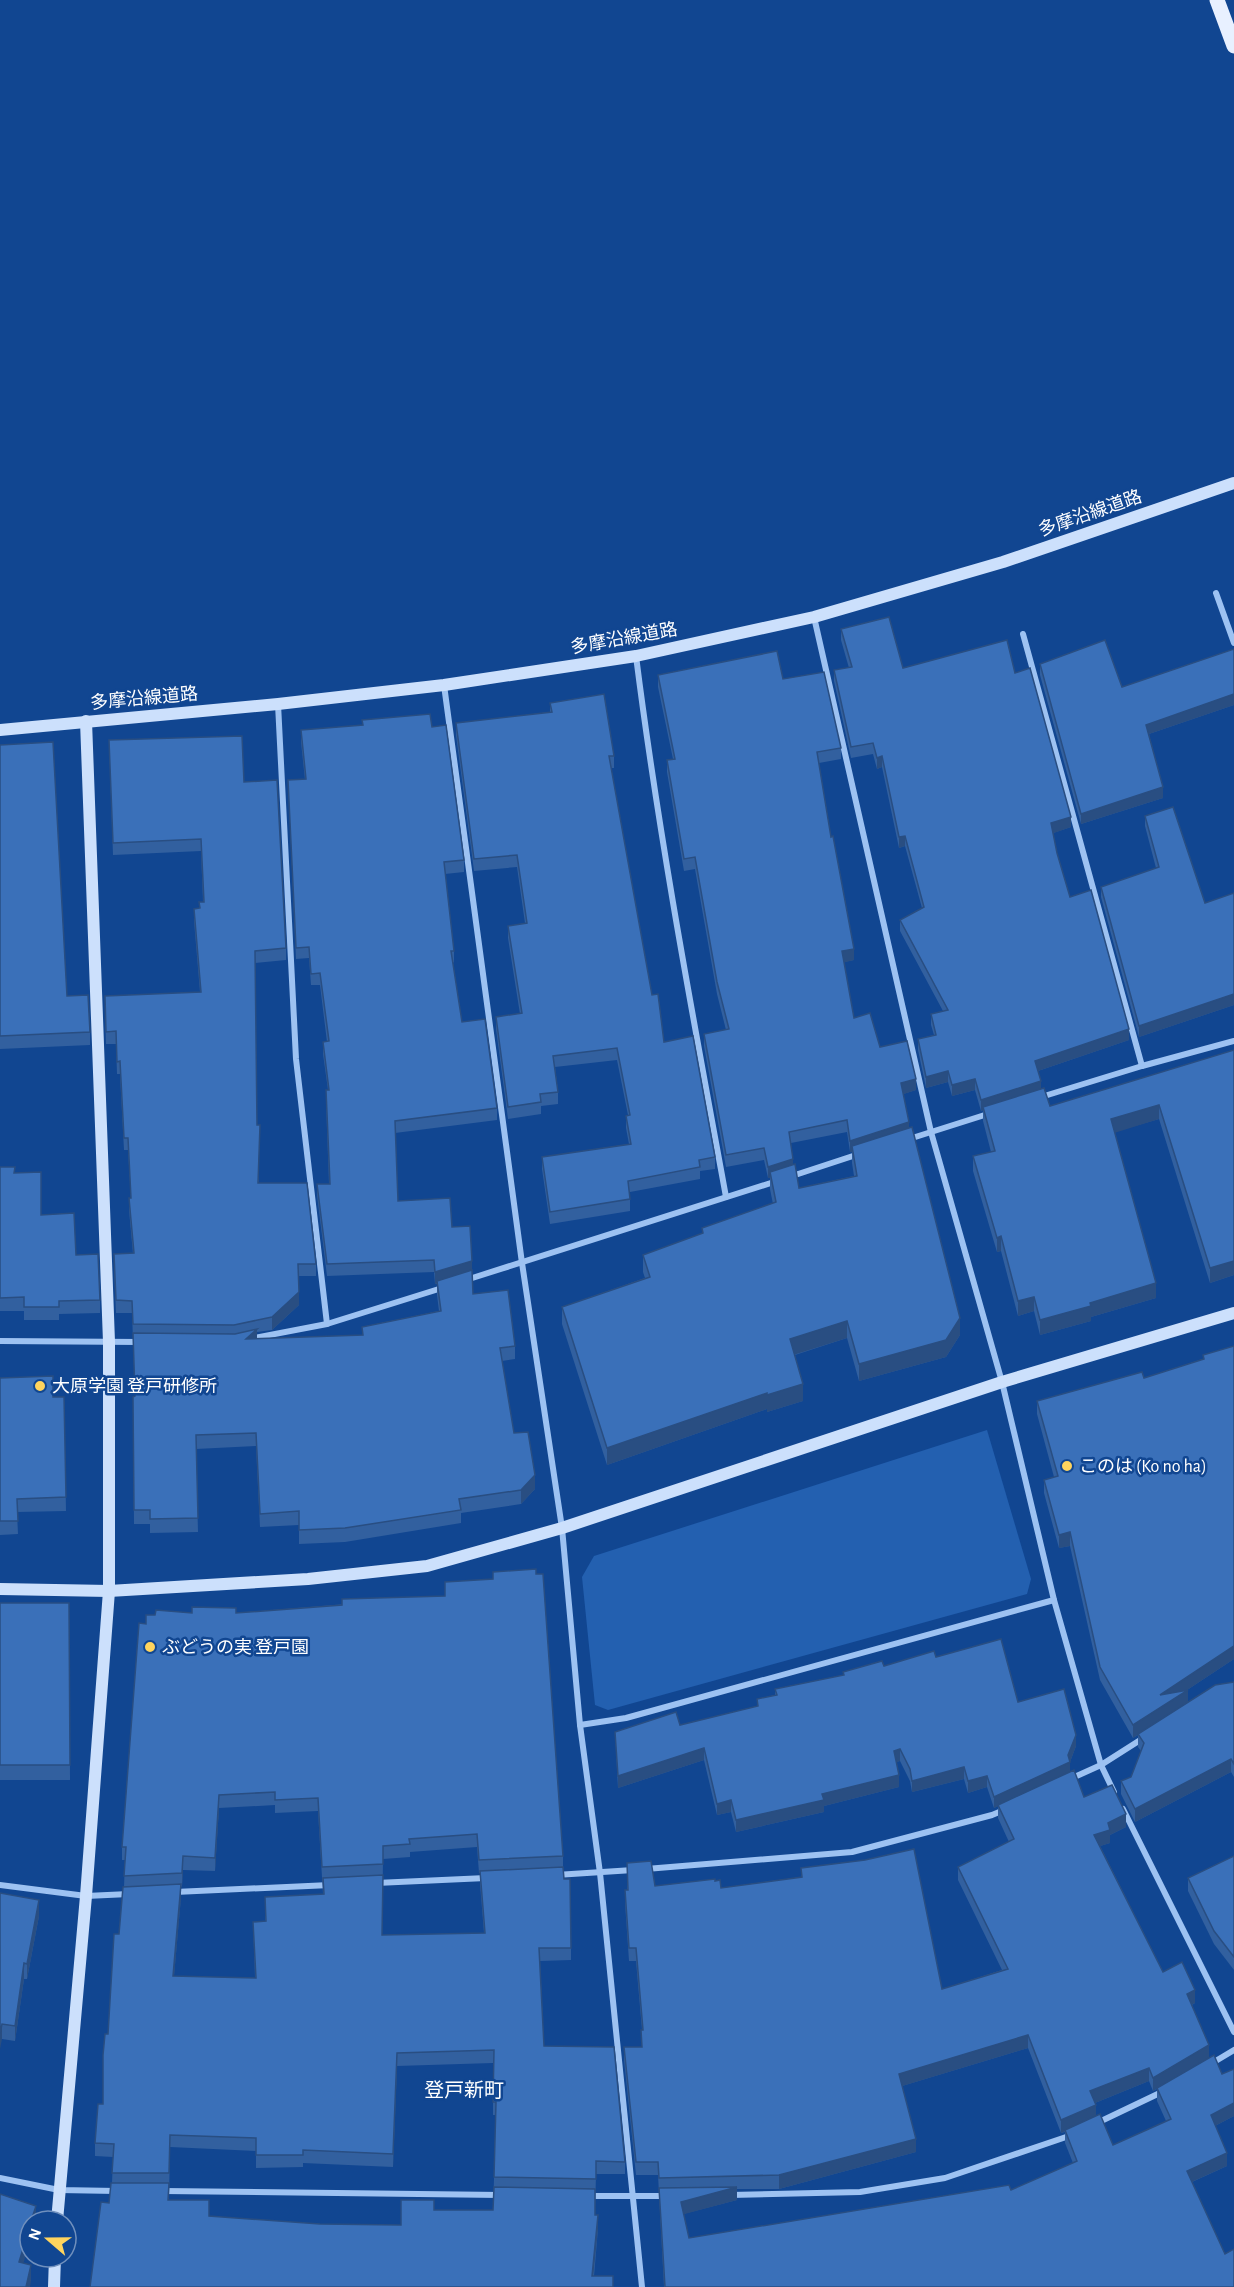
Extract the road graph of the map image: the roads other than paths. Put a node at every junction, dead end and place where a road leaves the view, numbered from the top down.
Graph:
1 (1217, 0) edge
2 (1234, 46) edge
3 (1234, 483) edge
4 (1216, 593) dead end
5 (814, 617) junction
6 (1023, 634) dead end
7 (1234, 643) edge
8 (636, 656) junction
9 (444, 685) junction
10 (278, 704) junction
11 (86, 721) junction
12 (0, 730) edge
13 (1234, 1041) edge
14 (1142, 1066) junction
15 (1031, 1101) edge
16 (998, 1111) edge
17 (931, 1132) junction
18 (897, 1143) edge
19 (862, 1154) edge
20 (726, 1197) junction
21 (522, 1263) junction
22 (457, 1283) edge
23 (446, 1287) edge
24 (1234, 1313) edge
25 (327, 1324) junction
26 (247, 1340) edge
27 (0, 1341) edge
28 (109, 1342) junction
29 (143, 1342) edge
30 (1002, 1382) junction
31 (562, 1528) junction
32 (0, 1589) edge
33 (109, 1591) junction
34 (1054, 1600) junction
35 (580, 1725) junction
36 (1148, 1734) edge
37 (1101, 1765) junction
38 (1061, 1783) edge
39 (1012, 1806) edge
40 (600, 1873) junction
41 (552, 1875) edge
42 (492, 1878) edge
43 (373, 1883) edge
44 (0, 1885) edge
45 (337, 1885) edge
46 (169, 1892) edge
47 (134, 1894) edge
48 (86, 1896) junction
49 (1234, 2032) edge
50 (1234, 2050) edge
51 (1207, 2067) edge
52 (1170, 2088) edge
53 (1088, 2127) edge
54 (1078, 2132) edge
55 (0, 2178) edge
56 (59, 2190) junction
57 (131, 2191) edge
58 (155, 2191) edge
59 (512, 2195) edge
60 (723, 2195) edge
61 (584, 2196) edge
62 (677, 2196) edge
63 (632, 2197) junction
64 (58, 2209) edge
65 (55, 2269) edge
66 (54, 2287) edge
67 (642, 2287) edge

1 - 2 main road
3 - 5 street, 多摩沿線道路
4 - 7 street
5 - 8 street, 多摩沿線道路
5 - 17 street
6 - 14 street
8 - 9 street, 多摩沿線道路
8 - 20 street
9 - 10 street, 多摩沿線道路
9 - 21 street
10 - 11 street, 多摩沿線道路
10 - 25 street
11 - 12 street, 多摩沿線道路
11 - 28 street
13 - 14 street
14 - 15 street
16 - 17 street
17 - 18 street
17 - 30 street
19 - 20 street
20 - 21 street
21 - 22 street
21 - 31 street
23 - 25 street
24 - 30 street
25 - 26 street
27 - 28 street
28 - 29 street
28 - 33 street
30 - 31 street
30 - 34 street
31 - 33 street
31 - 35 street
32 - 33 street
33 - 48 street
34 - 35 street
34 - 37 street
35 - 40 street
36 - 37 street
37 - 38 street
37 - 49 street
39 - 40 street
40 - 41 street
40 - 63 street
42 - 43 street
44 - 48 street
45 - 46 street
47 - 48 street
48 - 56 street
50 - 51 street
52 - 53 street
54 - 60 street
55 - 56 street
56 - 57 street
56 - 64 street
58 - 59 street
61 - 63 street
62 - 63 street
63 - 67 street
65 - 66 street

